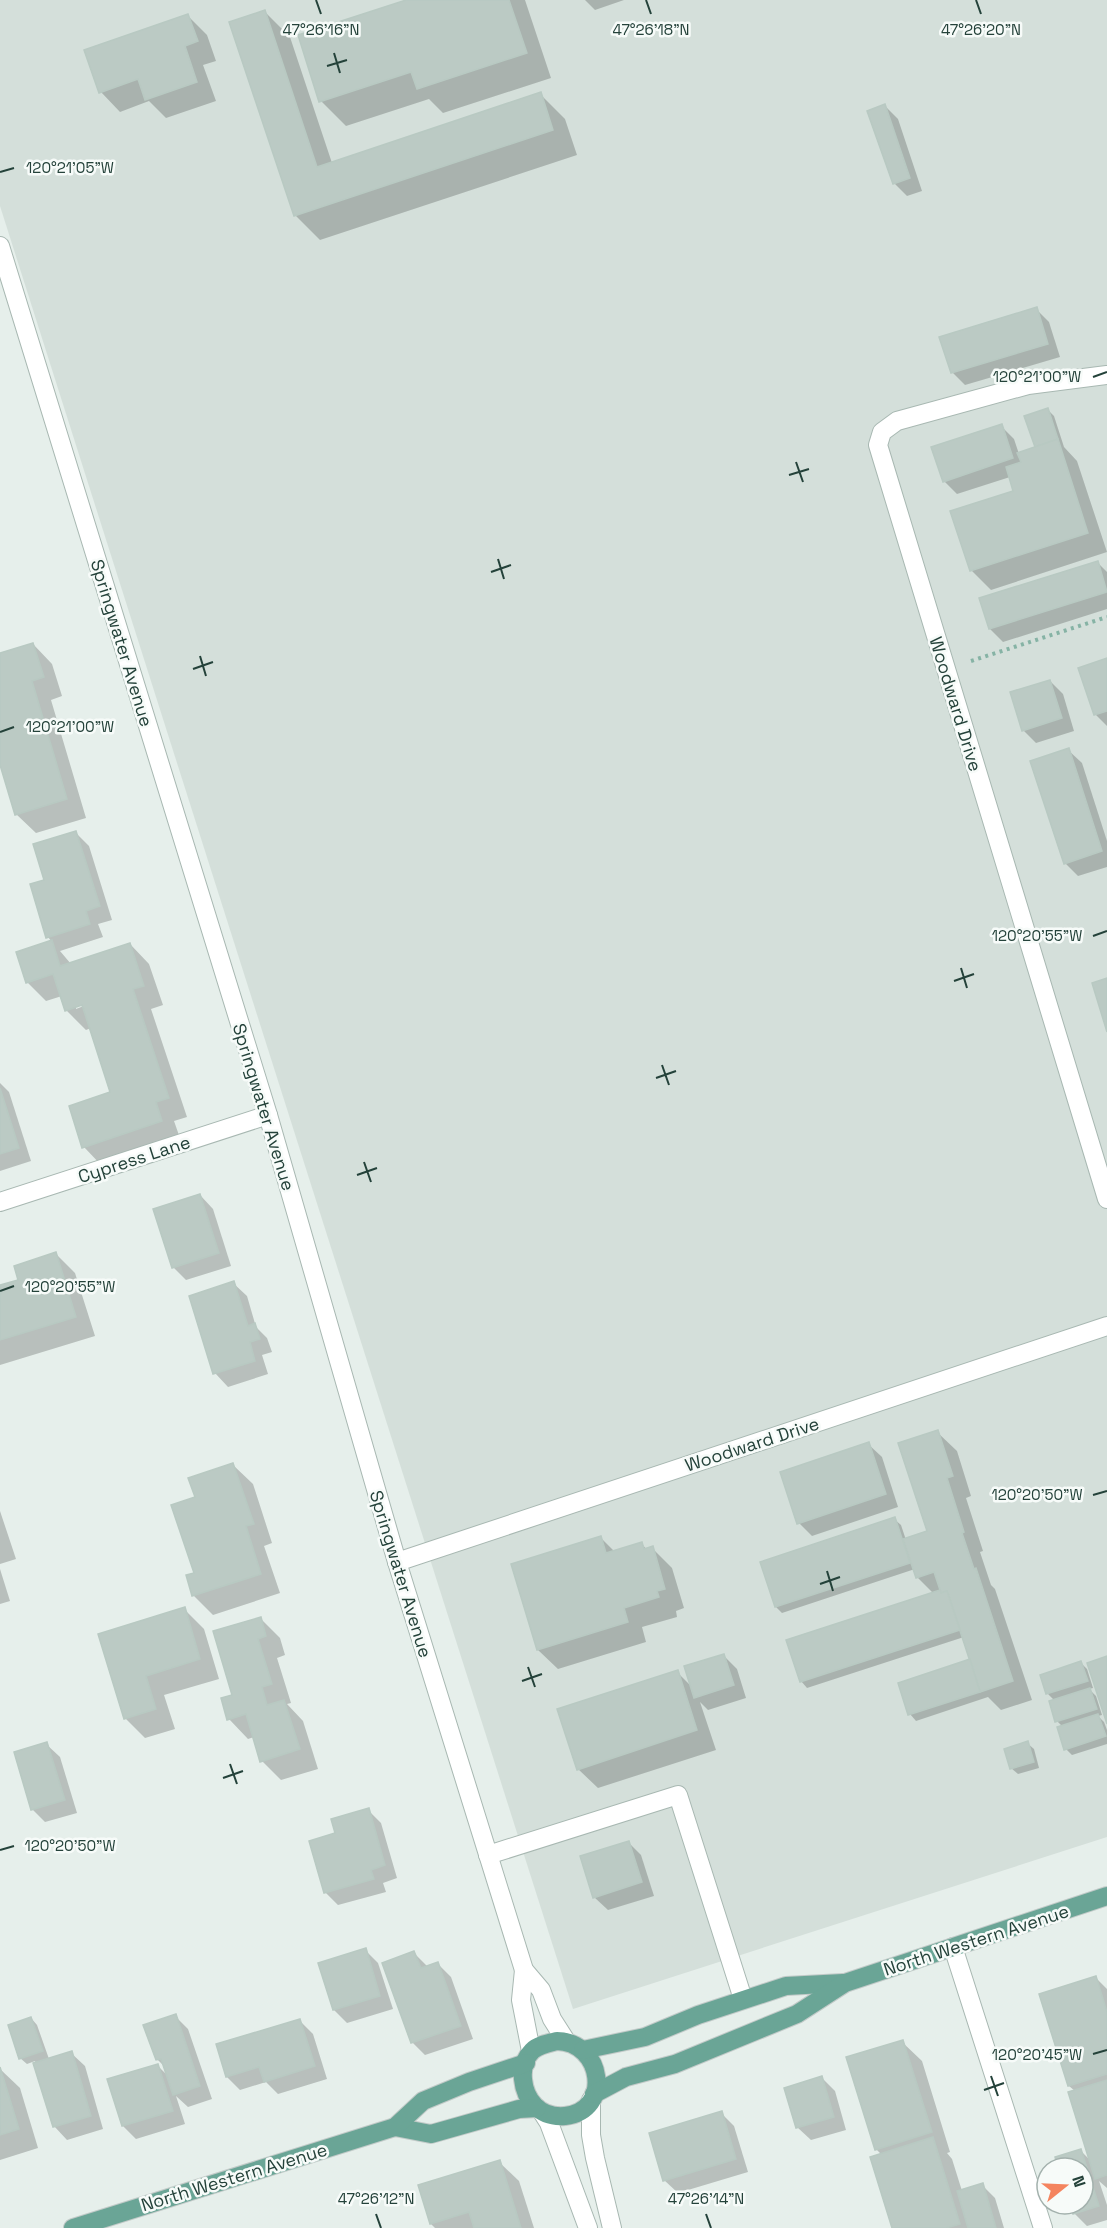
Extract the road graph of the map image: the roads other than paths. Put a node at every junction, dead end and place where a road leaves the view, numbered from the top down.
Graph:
1 (0, 246) edge
2 (1107, 375) edge
3 (268, 1115) junction
4 (1107, 1199) edge
5 (0, 1202) edge
6 (1107, 1326) edge
7 (397, 1562) junction
8 (488, 1855) junction
9 (1107, 1896) edge
10 (953, 1947) junction
11 (525, 1970) junction
12 (845, 1983) junction
13 (743, 2000) junction
14 (566, 2041) junction
15 (583, 2050) junction
16 (529, 2057) junction
17 (592, 2097) junction
18 (539, 2110) junction
19 (395, 2127) junction
20 (73, 2228) edge
21 (588, 2228) edge
22 (612, 2228) edge
23 (1043, 2228) edge

1 - 3 street, Springwater Avenue
2 - 4 street, Woodward Drive
3 - 5 street, Cypress Lane
3 - 7 street, Springwater Avenue
6 - 7 street, Woodward Drive
7 - 8 street, Springwater Avenue
8 - 11 street, Springwater Avenue
8 - 13 street
9 - 10 main road, North Western Avenue
10 - 12 main road, North Western Avenue
10 - 23 street
11 - 14 street, Springwater Avenue
11 - 16 street, Springwater Avenue
12 - 13 main road, North Western Avenue
12 - 17 main road, North Western Avenue
13 - 15 main road, North Western Avenue
14 - 15 main road
14 - 16 main road, North Western Avenue
15 - 17 main road
16 - 18 main road
16 - 19 main road, North Western Avenue
17 - 18 main road, North Western Avenue
17 - 22 street
18 - 19 main road, North Western Avenue
18 - 21 street
19 - 20 main road, North Western Avenue

